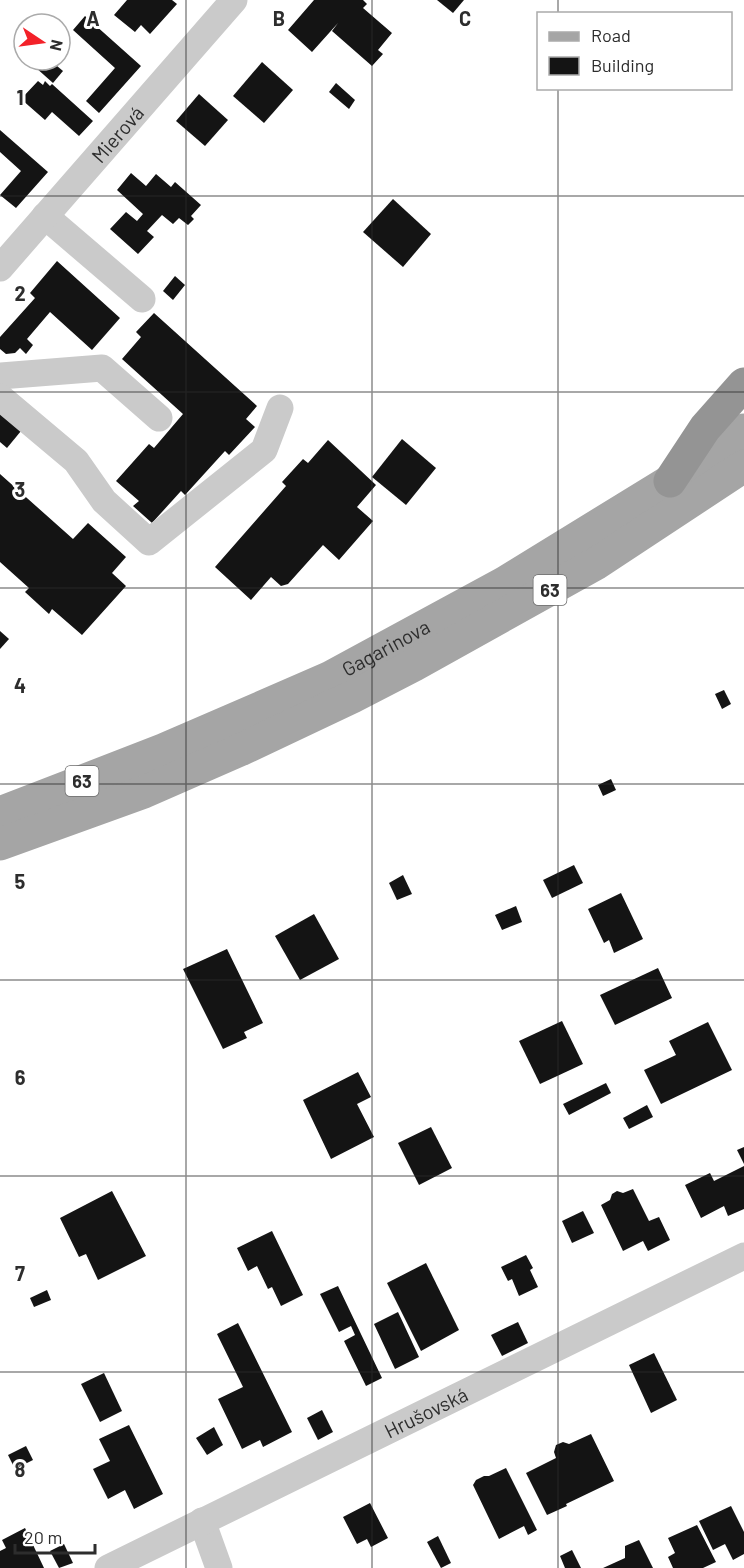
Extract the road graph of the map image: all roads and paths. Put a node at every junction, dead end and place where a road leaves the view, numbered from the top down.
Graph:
1 (234, 0) edge
2 (45, 216) junction
3 (0, 268) edge
4 (142, 299) dead end
5 (0, 376) edge
6 (744, 384) edge
7 (0, 397) edge
8 (280, 408) dead end
9 (159, 418) dead end
10 (744, 430) edge
11 (744, 466) edge
12 (670, 481) junction
13 (0, 813) edge
14 (0, 844) edge
15 (744, 1256) edge
16 (202, 1521) junction
17 (108, 1568) edge
18 (219, 1568) edge

1 - 2 street, Mierová
2 - 3 street, Mierová
2 - 4 street
5 - 9 street
6 - 12 highway
7 - 8 street
10 - 12 main road, Gagarinova / 63
11 - 14 main road, Gagarinova / 63
12 - 13 main road, Gagarinova / 63
15 - 16 street, Hrušovská
16 - 17 street, Hrušovská
16 - 18 street

